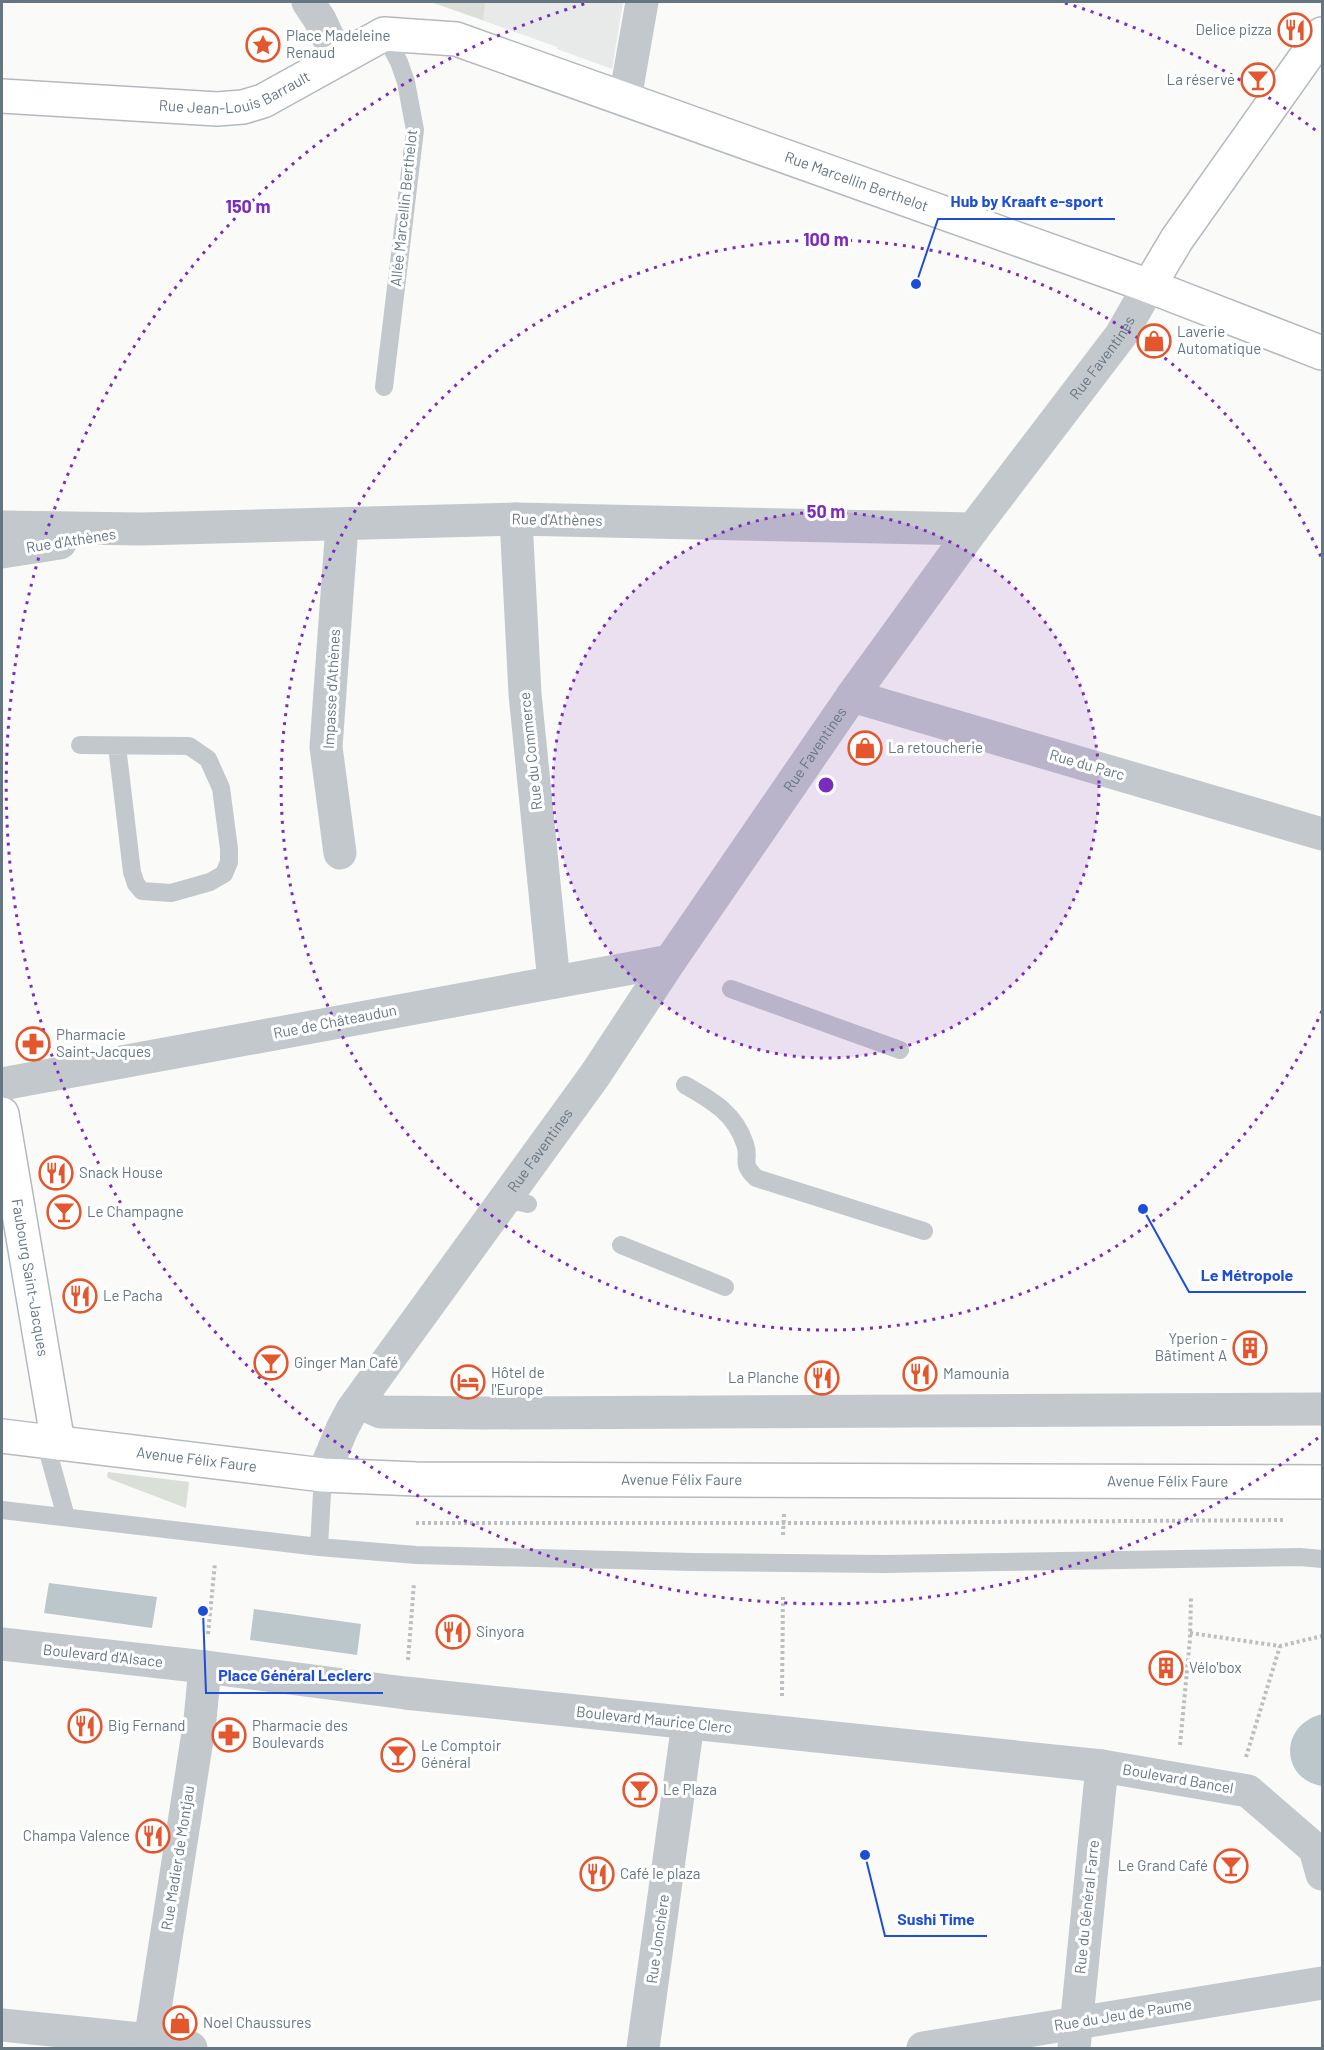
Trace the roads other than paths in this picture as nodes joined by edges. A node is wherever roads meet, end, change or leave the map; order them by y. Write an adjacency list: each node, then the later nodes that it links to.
1 (308, 2): 5 (street)
2 (642, 2): 7 (street)
3 (384, 34): 5 (main road, Rue Jean-Louis Barrault); 7 (main road, Rue Marcellin Berthelot); 10 (lane, Allée Marcellin Berthelot)
4 (1323, 34): 8 (main road, Rue Faventines)
5 (338, 59): 6 (main road, Rue Jean-Louis Barrault)
6 (2, 96)
7 (625, 99): 8 (main road, Rue Marcellin Berthelot)
8 (1149, 286): 9 (main road, Rue Marcellin Berthelot); 15 (street, Rue Faventines)
9 (1323, 353)
10 (384, 387)
11 (516, 519): 12 (street, Rue d'Athènes); 15 (street, Rue d'Athènes); 23 (street, Rue du Commerce)
12 (342, 525): 14 (street, Rue d'Athènes); 21 (street, Impasse d'Athènes)
13 (2, 527): 14 (street, Rue d'Athènes)
14 (141, 529): 16 (street, Rue d'Athènes)
15 (973, 529): 17 (street, Rue Faventines)
16 (2, 552)
17 (852, 696): 20 (street, Rue du Parc); 22 (street, Rue Faventines)
18 (80, 745): 19 (lane)
19 (117, 746): 19 (lane)
20 (1323, 834)
21 (340, 853)
22 (679, 967): 23 (street, Rue de Châteaudun); 33 (street, Rue Faventines)
23 (554, 982): 26 (street, Rue de Châteaudun)
24 (731, 989): 25 (lane)
25 (900, 1050)
26 (2, 1084)
27 (685, 1085): 30 (lane)
28 (2, 1114): 36 (main road, Faubourg Saint-Jacques)
29 (2, 1208): 36 (lane)
30 (924, 1231)
31 (621, 1245): 32 (lane)
32 (725, 1287)
33 (358, 1402): 34 (street); 37 (street, Rue Faventines)
34 (1323, 1409)
35 (2, 1436): 36 (main road, Avenue Félix Faure)
36 (51, 1443): 37 (main road, Avenue Félix Faure); 40 (lane)
37 (323, 1475): 38 (main road, Avenue Félix Faure); 41 (lane)
38 (1323, 1482)
39 (2, 1510): 40 (lane)
40 (66, 1517): 41 (lane)
41 (319, 1547): 42 (lane)
42 (1323, 1559)
43 (2, 1644): 44 (street, Boulevard d'Alsace)
44 (205, 1667): 45 (street, Boulevard Maurice Clerc); 51 (street, Rue Madier de Montjau)
45 (688, 1723): 46 (street, Boulevard Maurice Clerc); 53 (street, Rue Jonchère)
46 (1102, 1766): 47 (street, Boulevard Bancel); 50 (street, Rue du Général Farre)
47 (1323, 1874)
48 (1323, 1983): 50 (street, Rue du Jeu de Paume)
49 (2, 2025): 51 (street)
50 (1074, 2036): 54 (street, Rue du Jeu de Paume)
51 (149, 2044): 52 (street)
52 (191, 2049)
53 (643, 2049)
54 (922, 2049)

